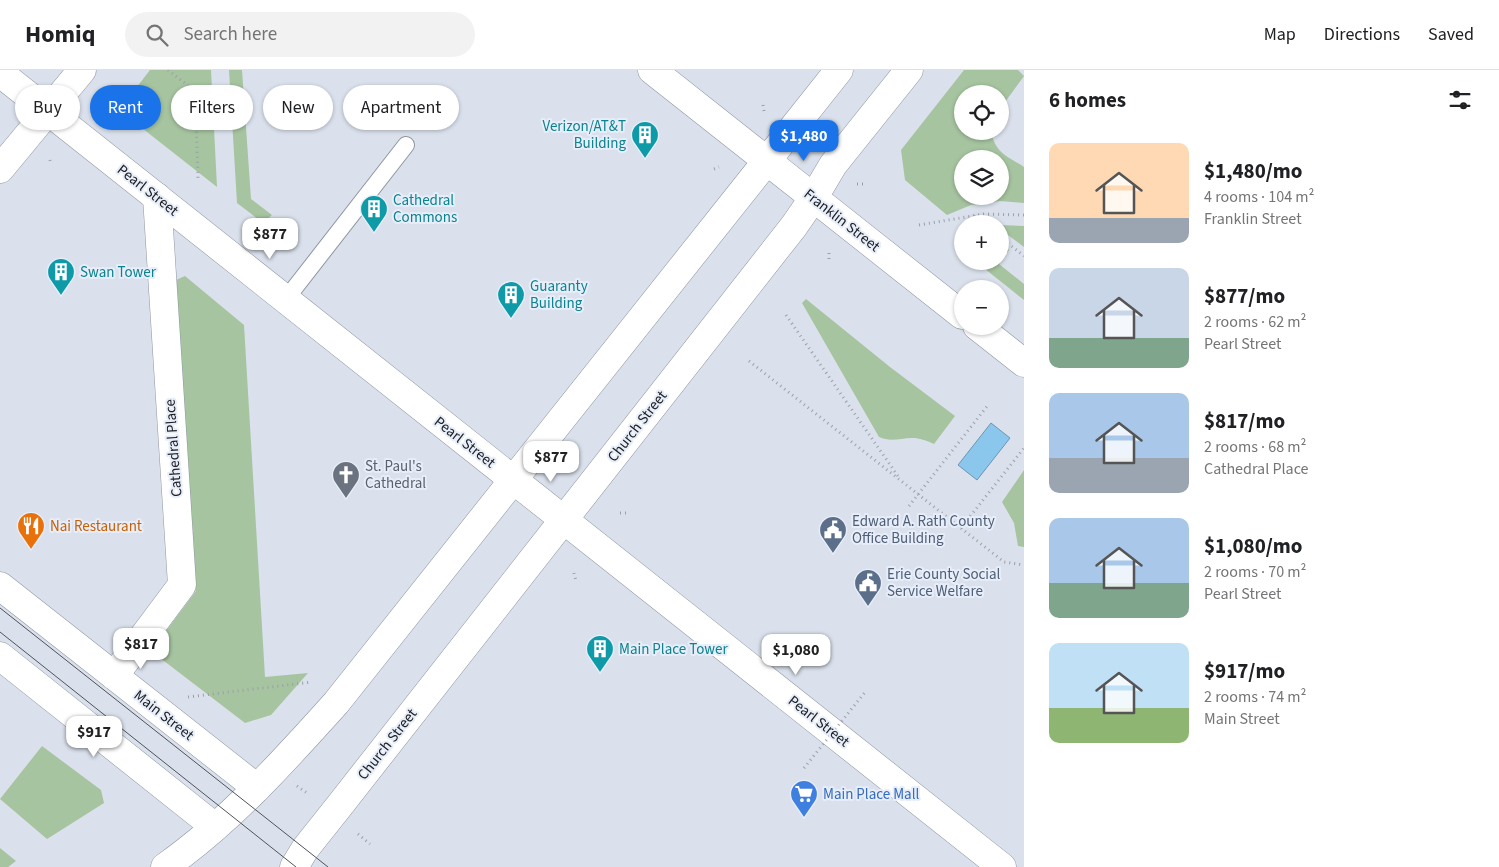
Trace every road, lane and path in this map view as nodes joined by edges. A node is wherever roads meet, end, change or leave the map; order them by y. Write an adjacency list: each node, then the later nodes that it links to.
1 (82, 70): 8 (main road)
2 (652, 70): 14 (main road, Franklin Street)
3 (839, 70): 14 (main road)
4 (909, 70): 22 (main road, Church Street)
5 (171, 71): 18 (path)
6 (0, 72): 7 (main road, Pearl Street)
7 (16, 85)
8 (70, 85)
9 (763, 105): 10 (path)
10 (764, 111)
11 (33, 130): 17 (main road)
12 (73, 130): 21 (main road, Pearl Street)
13 (406, 145): 31 (lane)
14 (767, 161): 22 (main road, Franklin Street); 39 (main road)
15 (719, 167): 16 (path)
16 (714, 169)
17 (0, 170)
18 (198, 178)
19 (857, 184): 20 (path)
20 (867, 184)
21 (157, 197): 31 (main road, Pearl Street); 52 (main road, Cathedral Place)
22 (814, 198): 32 (main road, Franklin Street); 45 (main road, Church Street)
23 (979, 215): 24 (path)
24 (1024, 215)
25 (954, 219): 26 (path)
26 (919, 225)
27 (1009, 244): 29 (path)
28 (829, 253): 30 (path)
29 (1024, 256)
30 (829, 261)
31 (286, 299): 39 (main road, Pearl Street)
32 (954, 309)
33 (786, 315): 40 (path)
34 (988, 335): 36 (main road)
35 (749, 361): 40 (path)
36 (1024, 363)
37 (988, 405): 41 (path)
38 (1024, 448): 46 (path)
39 (513, 480): 45 (main road, Pearl Street); 59 (main road)
40 (902, 482): 41 (path)
41 (918, 494): 42 (path); 46 (path)
42 (909, 506)
43 (620, 513): 44 (path)
44 (630, 513)
45 (563, 519): 63 (main road, Church Street); 65 (main road, Pearl Street)
46 (960, 528): 47 (path)
47 (1024, 565)
48 (574, 573): 49 (path)
49 (576, 581)
50 (0, 586): 52 (main road, Main Street)
51 (0, 656): 60 (main road)
52 (114, 676): 59 (main road, Main Street)
53 (312, 682): 55 (path)
54 (866, 691): 56 (path, bridge)
55 (184, 697)
56 (804, 768)
57 (295, 784): 58 (path)
58 (307, 793)
59 (251, 794): 60 (main road)
60 (215, 827): 64 (main road)
61 (358, 834): 62 (path)
62 (370, 844)
63 (300, 858)
64 (165, 867)
65 (1002, 867)

